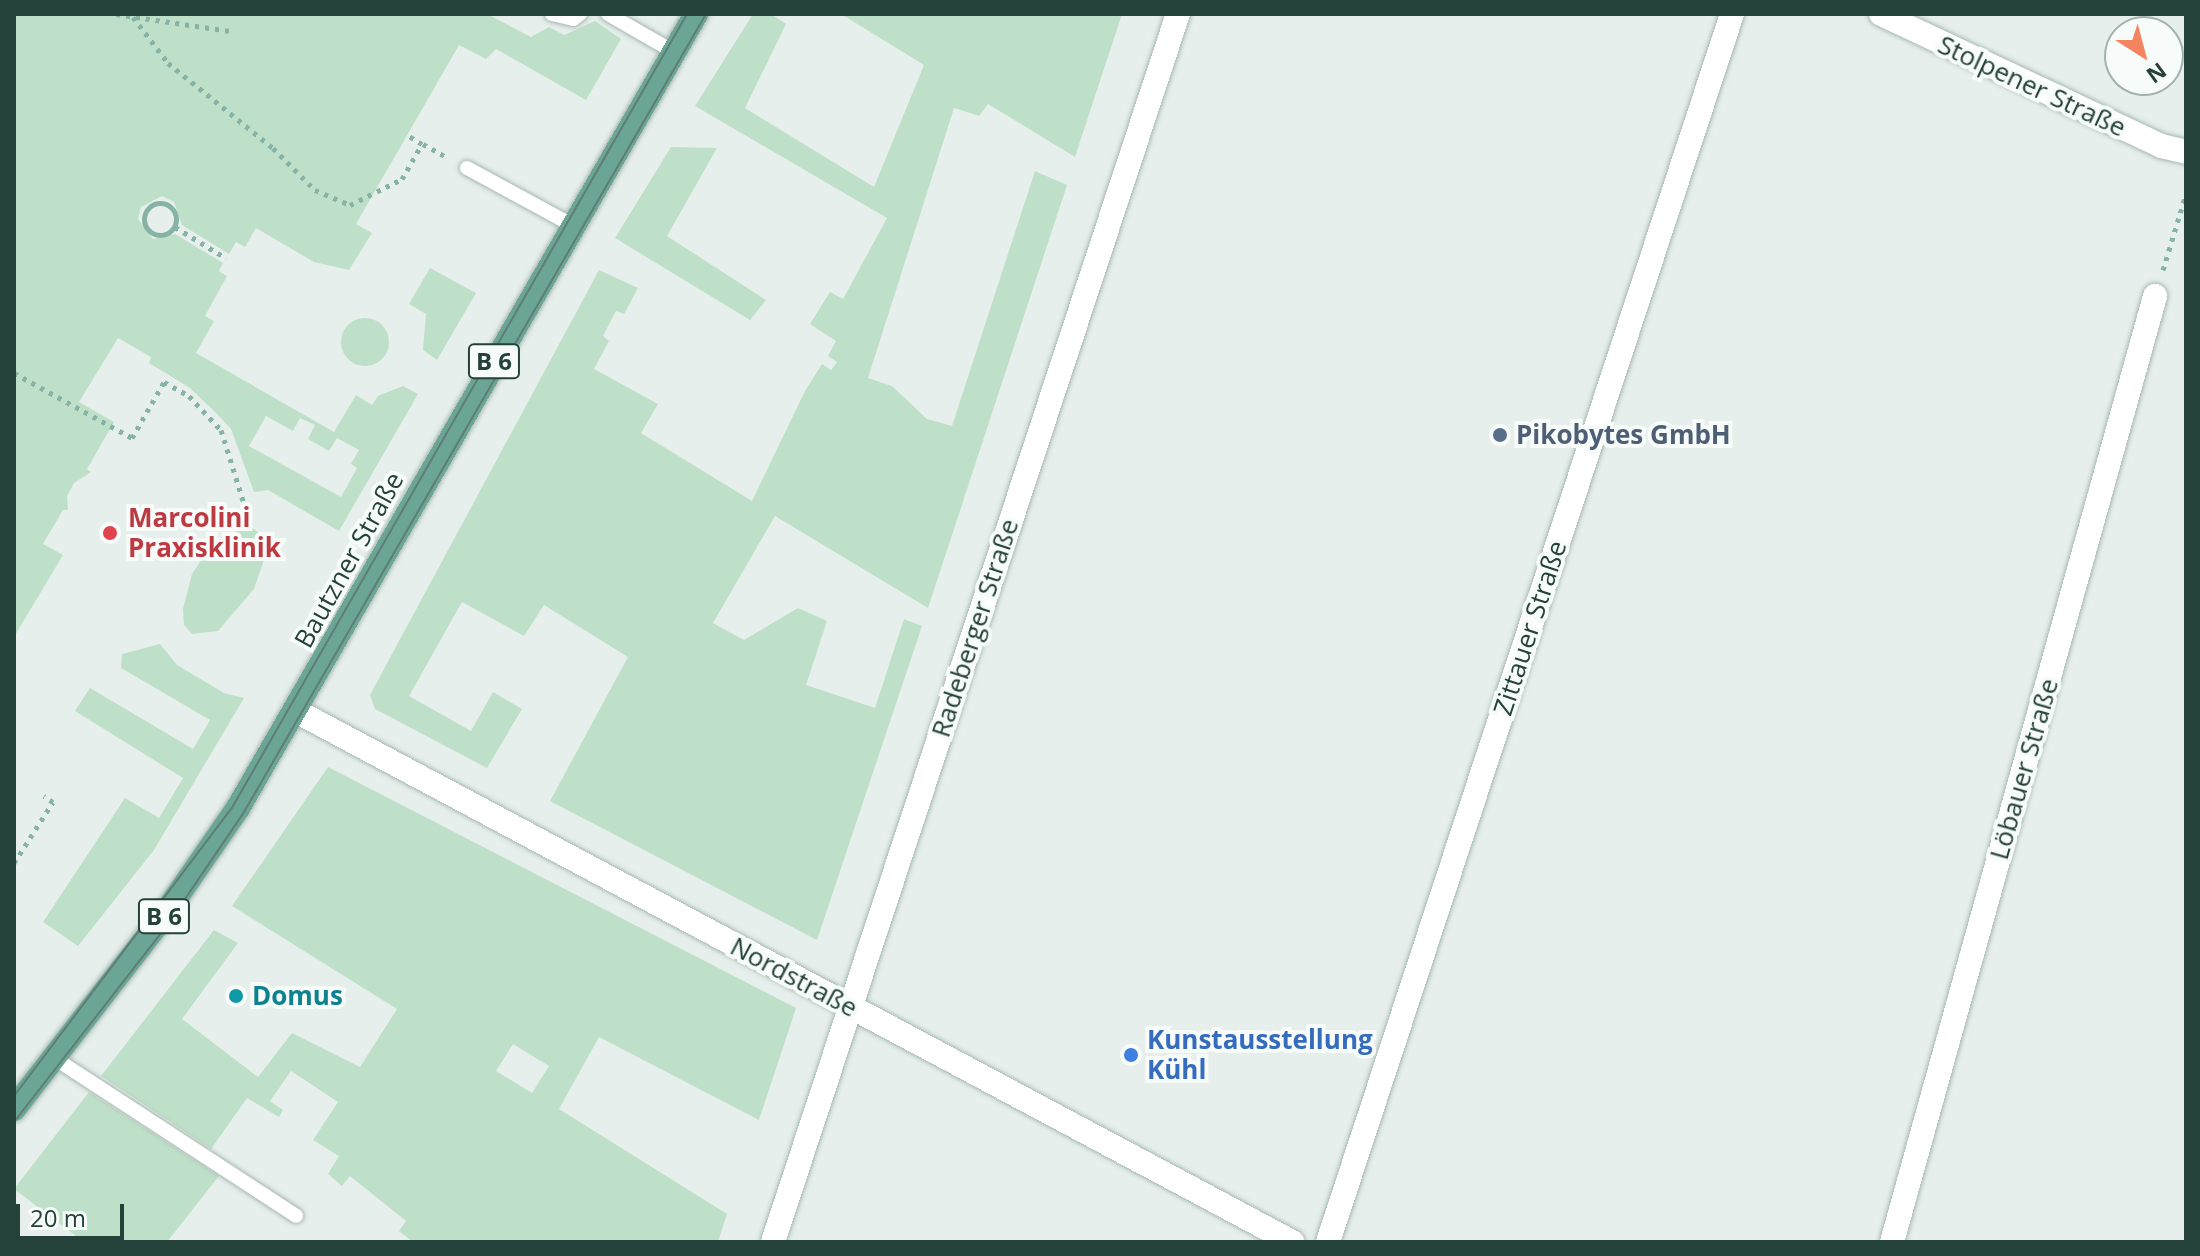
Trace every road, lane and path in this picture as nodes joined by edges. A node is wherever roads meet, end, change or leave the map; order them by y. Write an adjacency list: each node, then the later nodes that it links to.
1 (116, 14): 9 (path)
2 (552, 14): 3 (lane)
3 (580, 14)
4 (608, 14): 11 (lane)
5 (696, 14): 11 (main road, Bautzner Straße / B 6)
6 (1178, 14): 25 (street, Radeberger Straße)
7 (1732, 14): 31 (street, Zittauer Straße)
8 (1881, 14): 13 (street, Stolpener Straße)
9 (133, 17): 10 (path); 12 (path)
10 (230, 31)
11 (674, 52): 16 (main road, Bautzner Straße / B 6)
12 (409, 136)
13 (2186, 152)
14 (467, 168): 16 (lane)
15 (2186, 194): 19 (path)
16 (572, 225): 22 (main road, Bautzner Straße / B 6)
17 (175, 227): 17 (path); 18 (path)
18 (226, 258)
19 (2155, 296): 32 (street, Löbauer Straße)
20 (14, 373): 21 (path)
21 (246, 510)
22 (296, 711): 25 (street, Nordstraße); 26 (main road, Bautzner Straße / B 6)
23 (44, 796): 24 (path)
24 (14, 863)
25 (851, 1007): 29 (street, Radeberger Straße); 30 (street, Nordstraße)
26 (54, 1058): 27 (main road, Bautzner Straße / B 6); 28 (lane)
27 (14, 1109)
28 (296, 1216)
29 (773, 1242)
30 (1292, 1242)
31 (1328, 1242)
32 (1892, 1242)

